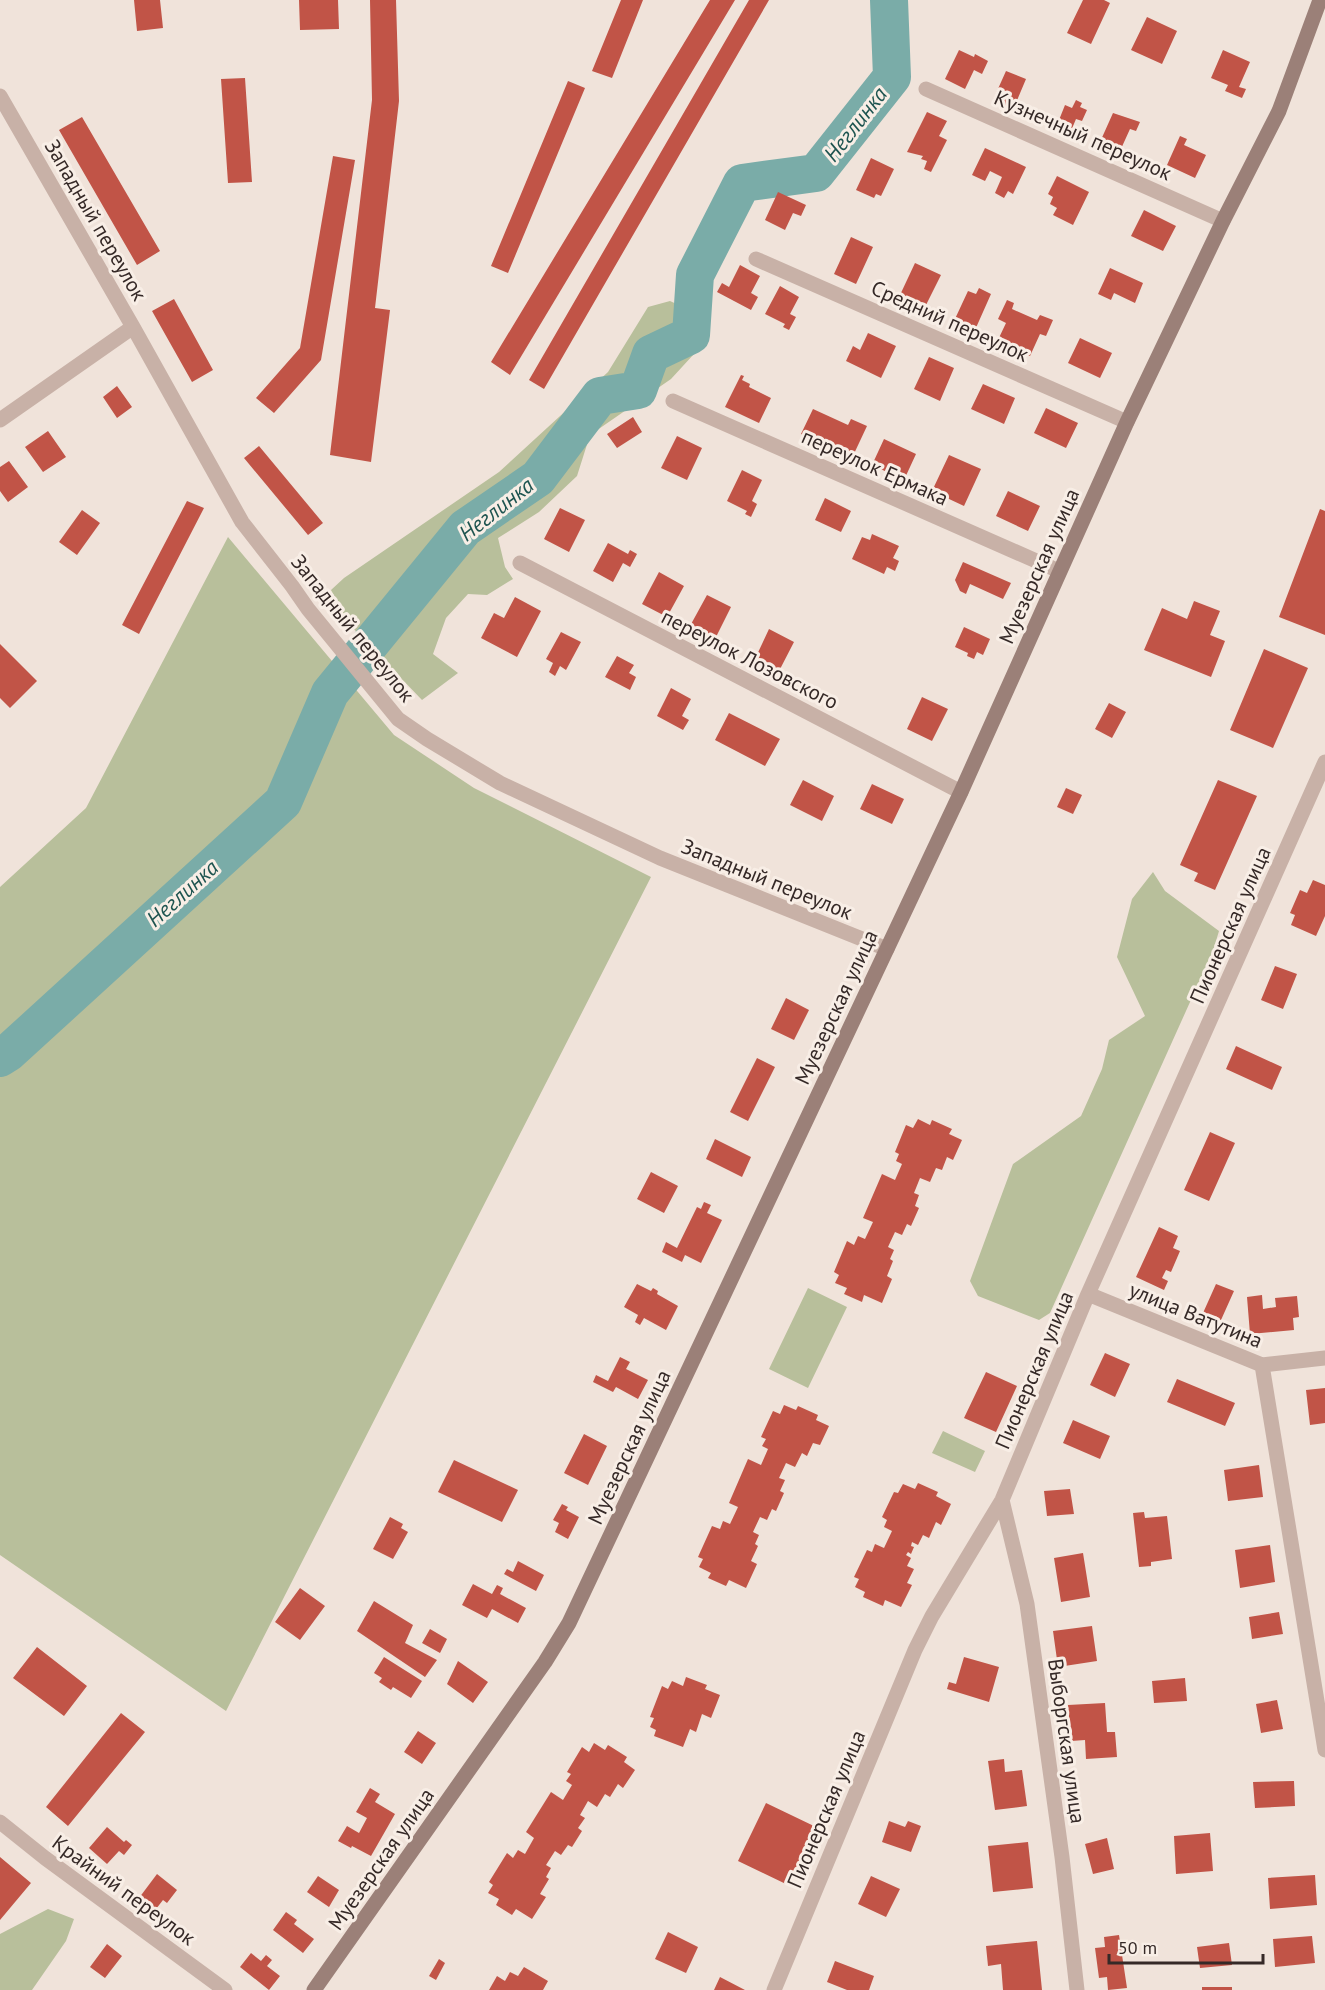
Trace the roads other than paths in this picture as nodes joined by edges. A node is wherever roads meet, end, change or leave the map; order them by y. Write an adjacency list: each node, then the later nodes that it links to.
1 (1320, 0): 4 (main road, Муезерская улица)
2 (926, 89): 4 (street, Кузнечный переулок)
3 (0, 96): 6 (street, Западный переулок)
4 (1223, 220): 9 (main road, Муезерская улица)
5 (756, 259): 9 (street, Средний переулок)
6 (133, 327): 8 (street); 14 (street, Западный переулок)
7 (674, 401): 11 (street, переулок Ермака)
8 (0, 420)
9 (1127, 422): 11 (main road, Муезерская улица)
10 (520, 563): 13 (street, переулок Лозовского)
11 (1059, 571): 13 (main road, Муезерская улица)
12 (1325, 762): 15 (street, Пионерская улица)
13 (961, 792): 14 (main road, Муезерская улица)
14 (887, 949): 22 (main road, Муезерская улица)
15 (1089, 1294): 17 (street, улица Ватутина); 18 (street, Пионерская улица)
16 (1325, 1358): 17 (street, улица Ватутина)
17 (1262, 1365): 19 (street)
18 (1002, 1500): 23 (street, Пионерская улица); 24 (street, Выборгская улица)
19 (1325, 1750)
20 (0, 1822): 21 (street, Крайний переулок)
21 (225, 1990)
22 (314, 1990)
23 (774, 1990)
24 (1077, 1990)

